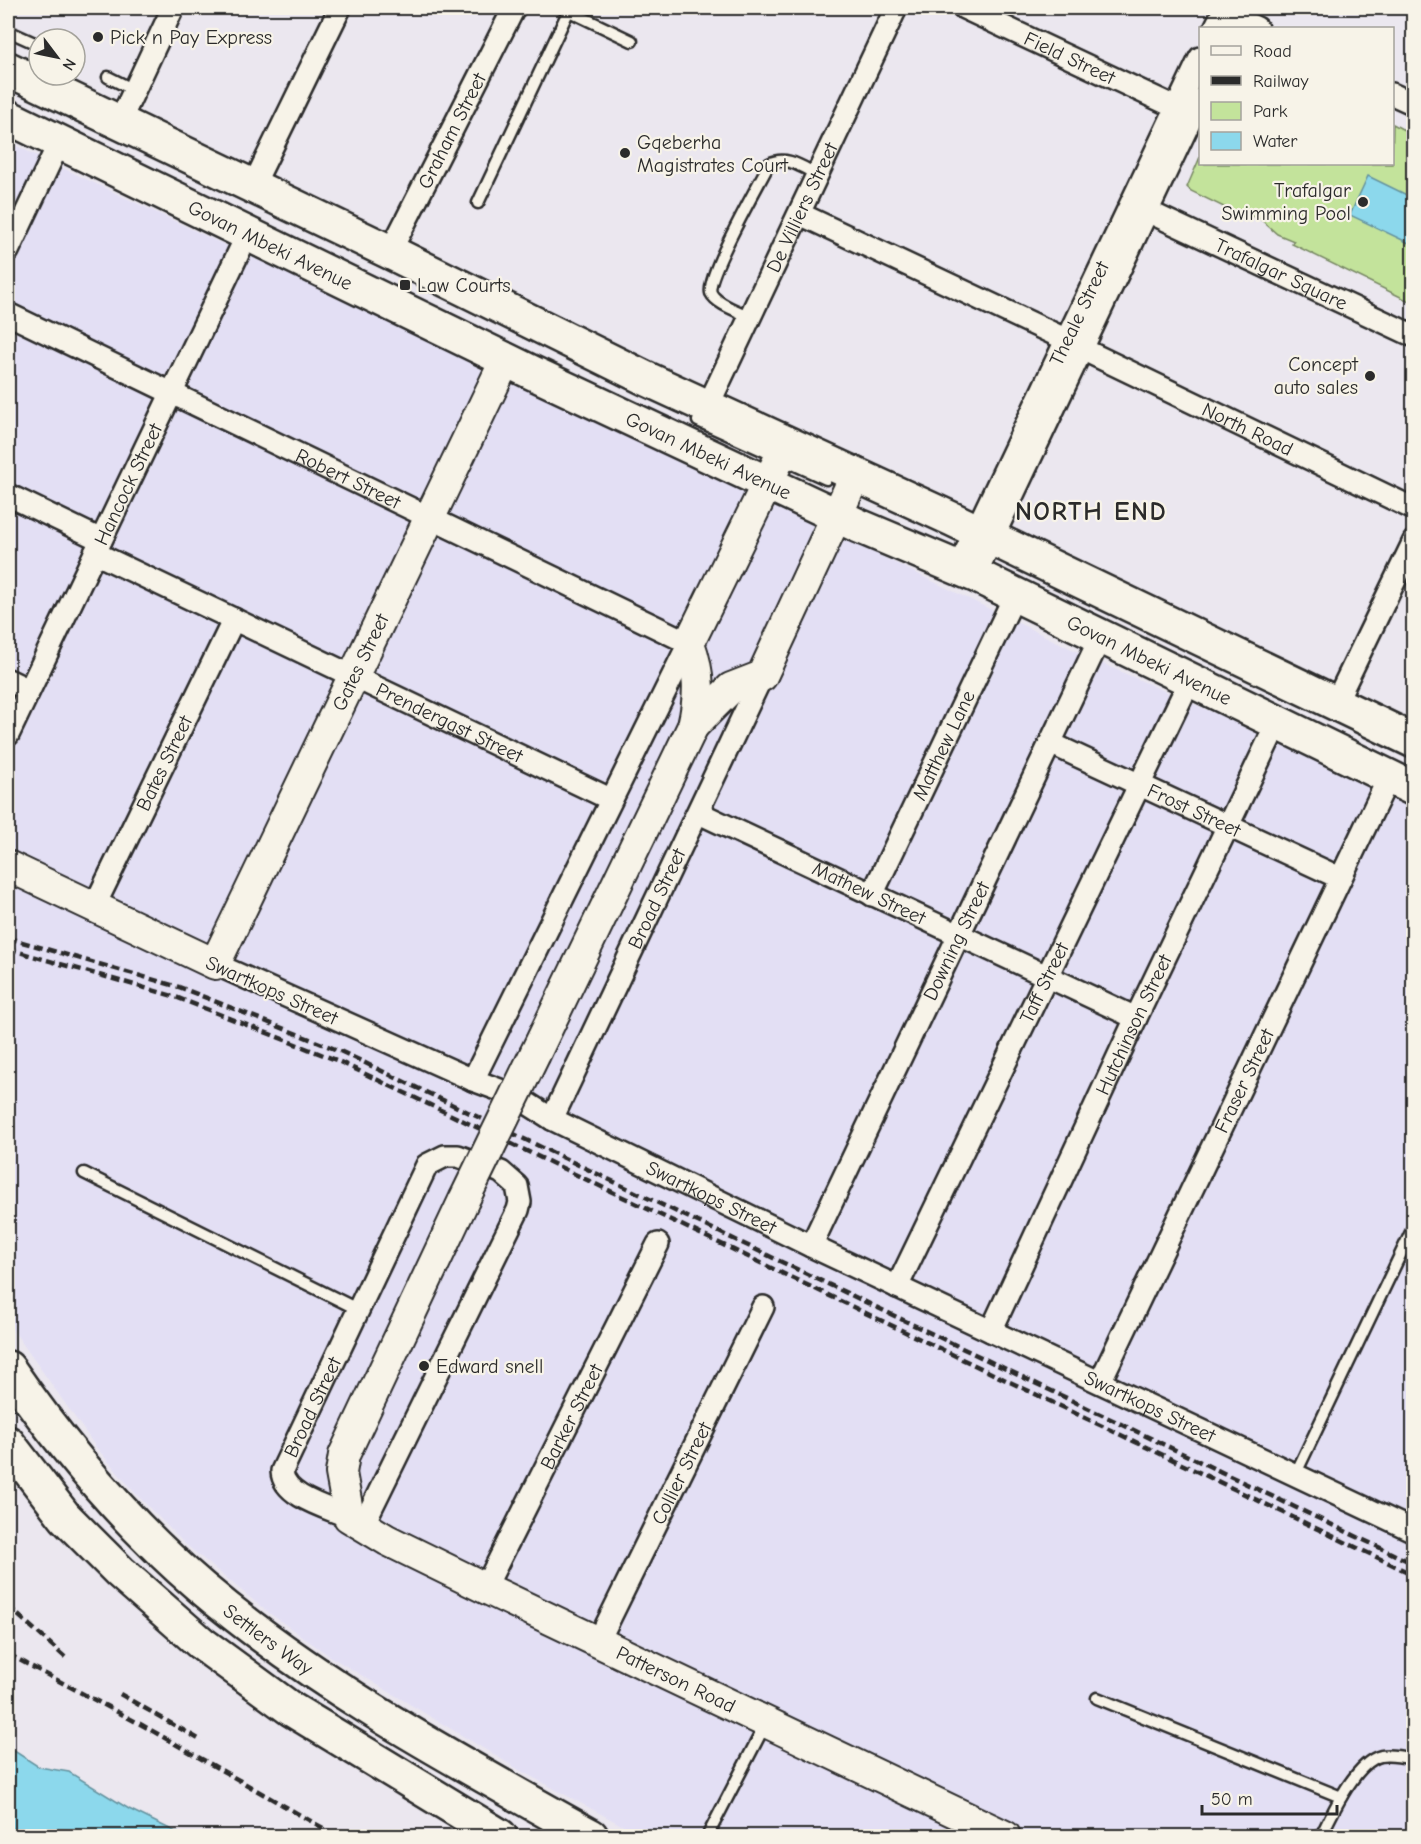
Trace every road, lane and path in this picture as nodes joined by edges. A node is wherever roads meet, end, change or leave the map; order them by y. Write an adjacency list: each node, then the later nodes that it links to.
1 (173, 8): 16 (street)
2 (340, 8): 25 (street)
3 (514, 8): 31 (street, Graham Street)
4 (896, 8): 24 (street, De Villiers Street)
5 (964, 8): 20 (street, Field Street)
6 (566, 9): 12 (lane); 26 (lane)
7 (1235, 16): 8 (street); 9 (street)
8 (1217, 27)
9 (1255, 27)
10 (8, 30): 11 (lane)
11 (27, 39)
12 (632, 41)
13 (1199, 60): 20 (street, Theale Street)
14 (8, 69): 22 (main road, Govan Mbeki Avenue)
15 (108, 77): 16 (lane)
16 (134, 90): 22 (street)
17 (1394, 95): 19 (street)
18 (1199, 102): 27 (street, Theale Street)
19 (1413, 104)
20 (1177, 108): 36 (street, Theale Street)
21 (8, 117): 23 (main road, Govan Mbeki Avenue)
22 (119, 123): 25 (main road, Govan Mbeki Avenue)
23 (59, 143): 29 (main road, Govan Mbeki Avenue); 30 (street)
24 (818, 175): 28 (street, De Villiers Street); 34 (lane)
25 (252, 188): 31 (main road, Govan Mbeki Avenue)
26 (478, 202)
27 (1149, 212): 35 (street, Trafalgar Square); 36 (street, Theale Street)
28 (800, 214): 34 (street, De Villiers Street); 36 (street, North Road)
29 (248, 233): 37 (main road, Govan Mbeki Avenue); 39 (street, Hancock Street)
30 (8, 251)
31 (390, 252): 40 (main road, Govan Mbeki Avenue)
32 (465, 303): 38 (lane)
33 (8, 314): 39 (street, Robert Street)
34 (750, 317): 40 (street, De Villiers Street)
35 (1413, 336)
36 (1074, 344): 44 (street, North Road); 49 (street, Theale Street)
37 (506, 359): 41 (main road, Govan Mbeki Avenue); 45 (street, Gates Street)
38 (591, 365)
39 (170, 392): 45 (street, Robert Street); 48 (street, Hancock Street)
40 (697, 411): 41 (main road, Govan Mbeki Avenue)
41 (776, 467): 43 (main road, Govan Mbeki Avenue); 43 (main road, Govan Mbeki Avenue); 53 (street)
42 (8, 495): 48 (street, Prendergast Street)
43 (846, 498): 49 (main road, Govan Mbeki Avenue); 49 (main road, Govan Mbeki Avenue); 55 (street, Broad Street)
44 (1413, 510)
45 (430, 516): 53 (street, Robert Street); 54 (street, Gates Street)
46 (918, 538): 49 (lane)
47 (1413, 541): 59 (street)
48 (98, 547): 51 (street, Prendergast Street); 58 (street, Hancock Street)
49 (976, 553): 50 (main road, Govan Mbeki Avenue); 59 (main road, Govan Mbeki Avenue)
50 (1012, 586): 52 (main road, Govan Mbeki Avenue); 72 (street, Matthew Lane)
51 (234, 619): 54 (street, Prendergast Street); 73 (street, Bates Street)
52 (1101, 636): 57 (main road, Govan Mbeki Avenue); 64 (street, Downing Street)
53 (689, 643): 61 (street); 67 (street)
54 (353, 676): 67 (street, Prendergast Street); 75 (street, Gates Street)
55 (762, 676): 61 (street); 68 (street, Broad Street)
56 (8, 680): 58 (street)
57 (1190, 680): 60 (main road, Govan Mbeki Avenue); 66 (street, Taff Street)
58 (29, 690): 62 (street, Hancock Street)
59 (1335, 704): 63 (main road, Govan Mbeki Avenue)
60 (1278, 721): 65 (main road, Govan Mbeki Avenue); 69 (street, Hutchinson Street)
61 (693, 726): 92 (street, bridge)
62 (8, 735)
63 (1413, 741)
64 (1050, 743): 66 (street, Frost Street); 74 (street, Downing Street)
65 (1400, 776): 71 (street, Fraser Street)
66 (1140, 784): 69 (street, Frost Street); 76 (street, Taff Street)
67 (610, 799): 78 (street)
68 (699, 813): 72 (street, Mathew Street); 79 (street, Broad Street)
69 (1228, 827): 71 (street, Frost Street); 77 (street, Hutchinson Street)
70 (8, 866): 73 (street, Swartkops Street)
71 (1340, 878): 89 (street, Fraser Street)
72 (872, 895): 74 (street, Mathew Street)
73 (94, 907): 75 (street, Swartkops Street)
74 (958, 935): 76 (street, Mathew Street); 83 (street, Downing Street)
75 (215, 964): 78 (street, Swartkops Street)
76 (1047, 977): 77 (street, Mathew Street); 84 (street, Taff Street)
77 (1136, 1018): 87 (street, Hutchinson Street)
78 (472, 1080): 79 (street, Swartkops Street)
79 (552, 1119): 83 (street, Swartkops Street)
80 (84, 1173): 86 (lane)
81 (1413, 1226): 91 (lane)
82 (658, 1244): 94 (street, Barker Street)
83 (811, 1246): 84 (street, Swartkops Street)
84 (897, 1287): 87 (street, Swartkops Street)
85 (763, 1307): 95 (street, Collier Street)
86 (359, 1310): 92 (street, Broad Street); 92 (street, Broad Street)
87 (991, 1331): 89 (street, Swartkops Street)
88 (8, 1368): 102 (main road, Settlers Way)
89 (1100, 1382): 91 (street, Swartkops Street)
90 (8, 1443): 101 (main road)
91 (1295, 1475): 93 (street, Swartkops Street)
92 (356, 1521): 94 (street, Patterson Road)
93 (1413, 1531)
94 (485, 1588): 95 (street, Patterson Road)
95 (598, 1640): 97 (street, Patterson Road)
96 (1097, 1698): 99 (lane)
97 (767, 1721): 100 (lane); 103 (street, Patterson Road)
98 (1413, 1759): 99 (lane)
99 (1341, 1797): 104 (lane)
100 (708, 1835)
101 (500, 1836)
102 (591, 1836)
103 (1005, 1836)
104 (1321, 1836)

